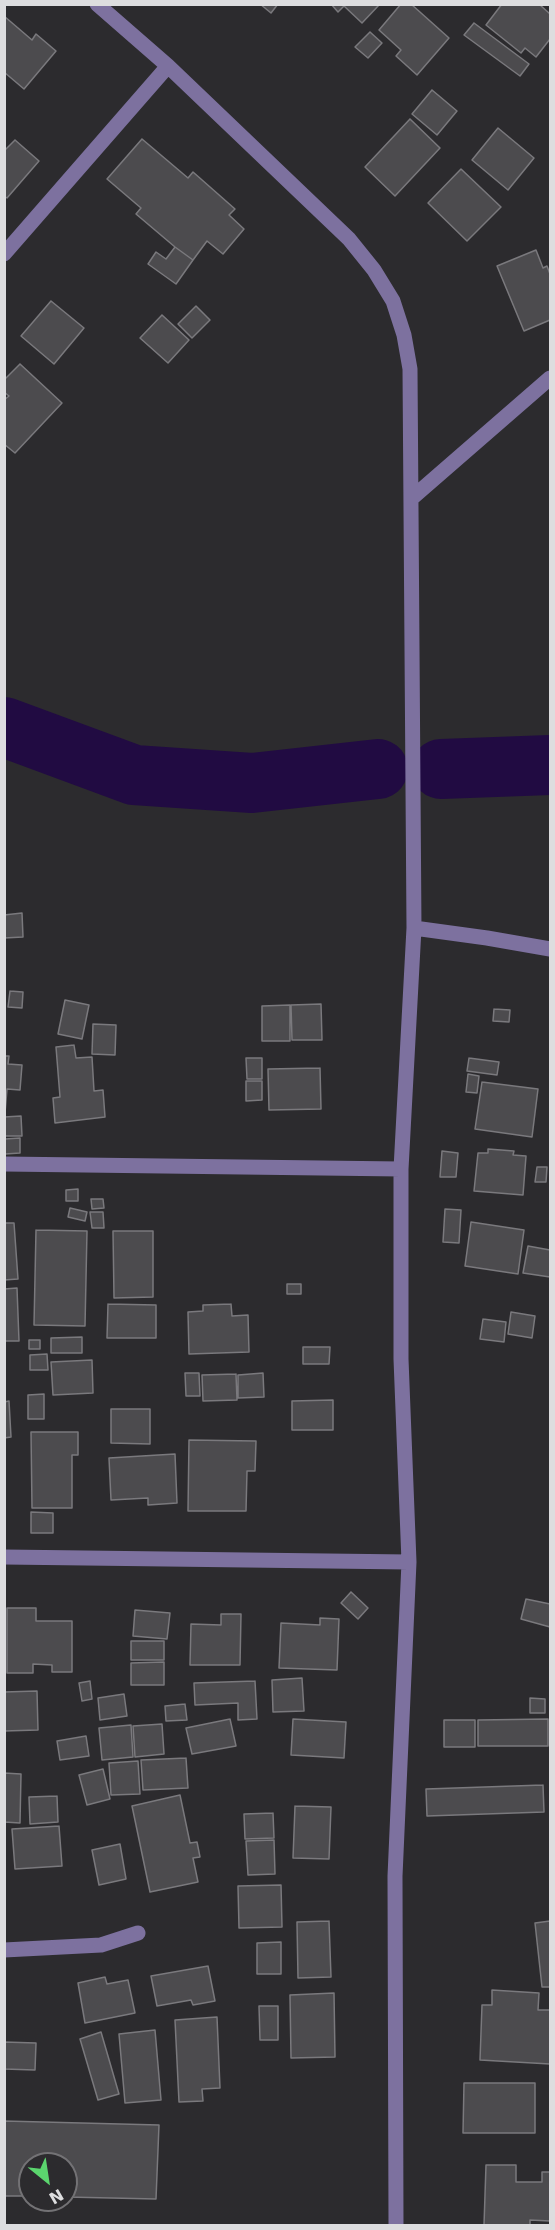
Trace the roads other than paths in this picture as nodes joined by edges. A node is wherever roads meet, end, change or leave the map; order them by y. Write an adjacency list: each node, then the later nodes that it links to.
1 (97, 4): 2 (street)
2 (168, 66): 3 (street); 5 (street)
3 (4, 254)
4 (550, 378): 5 (street)
5 (412, 498): 6 (street)
6 (414, 928): 7 (street); 9 (street)
7 (550, 949)
8 (4, 1164): 9 (street)
9 (401, 1169): 11 (street)
10 (4, 1557): 11 (street)
11 (409, 1562): 14 (street)
12 (138, 1933): 13 (street)
13 (4, 1950)
14 (396, 2226)

